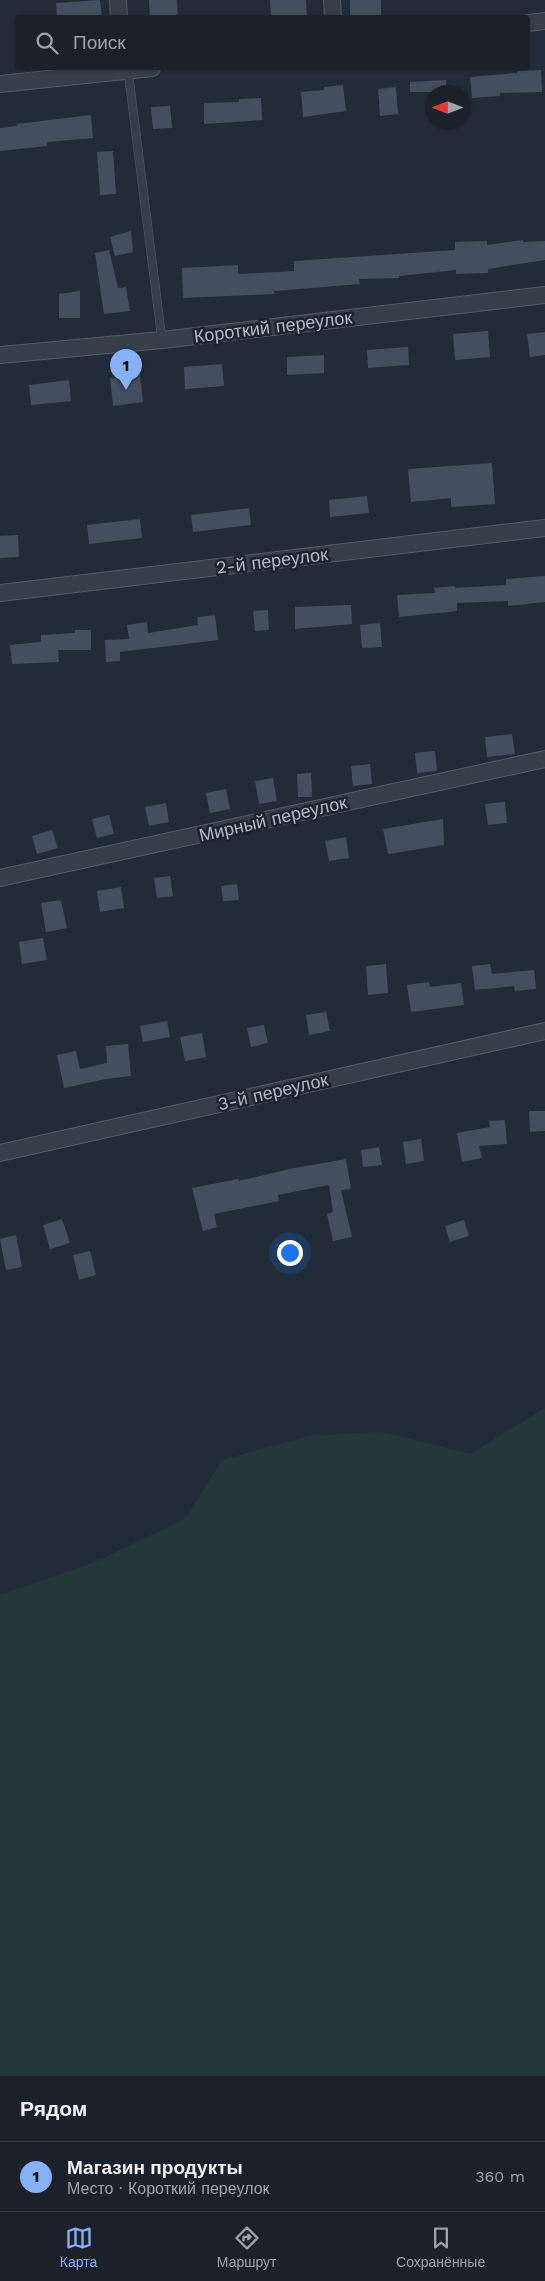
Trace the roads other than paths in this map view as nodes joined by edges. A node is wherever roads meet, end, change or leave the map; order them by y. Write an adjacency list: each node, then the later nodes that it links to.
1 (118, 0): 3 (street)
2 (332, 0): 4 (street)
3 (118, 15)
4 (333, 15)
5 (545, 21): 6 (street)
6 (530, 23)
7 (123, 70): 8 (street); 10 (lane)
8 (0, 84)
9 (545, 295): 10 (street, Короткий переулок)
10 (162, 340): 11 (street, Короткий переулок)
11 (0, 355)
12 (545, 528): 13 (street, 2-й переулок)
13 (0, 593)
14 (545, 759): 15 (street, Мирный переулок)
15 (0, 878)
16 (545, 1031): 17 (street, 3-й переулок)
17 (0, 1152)

